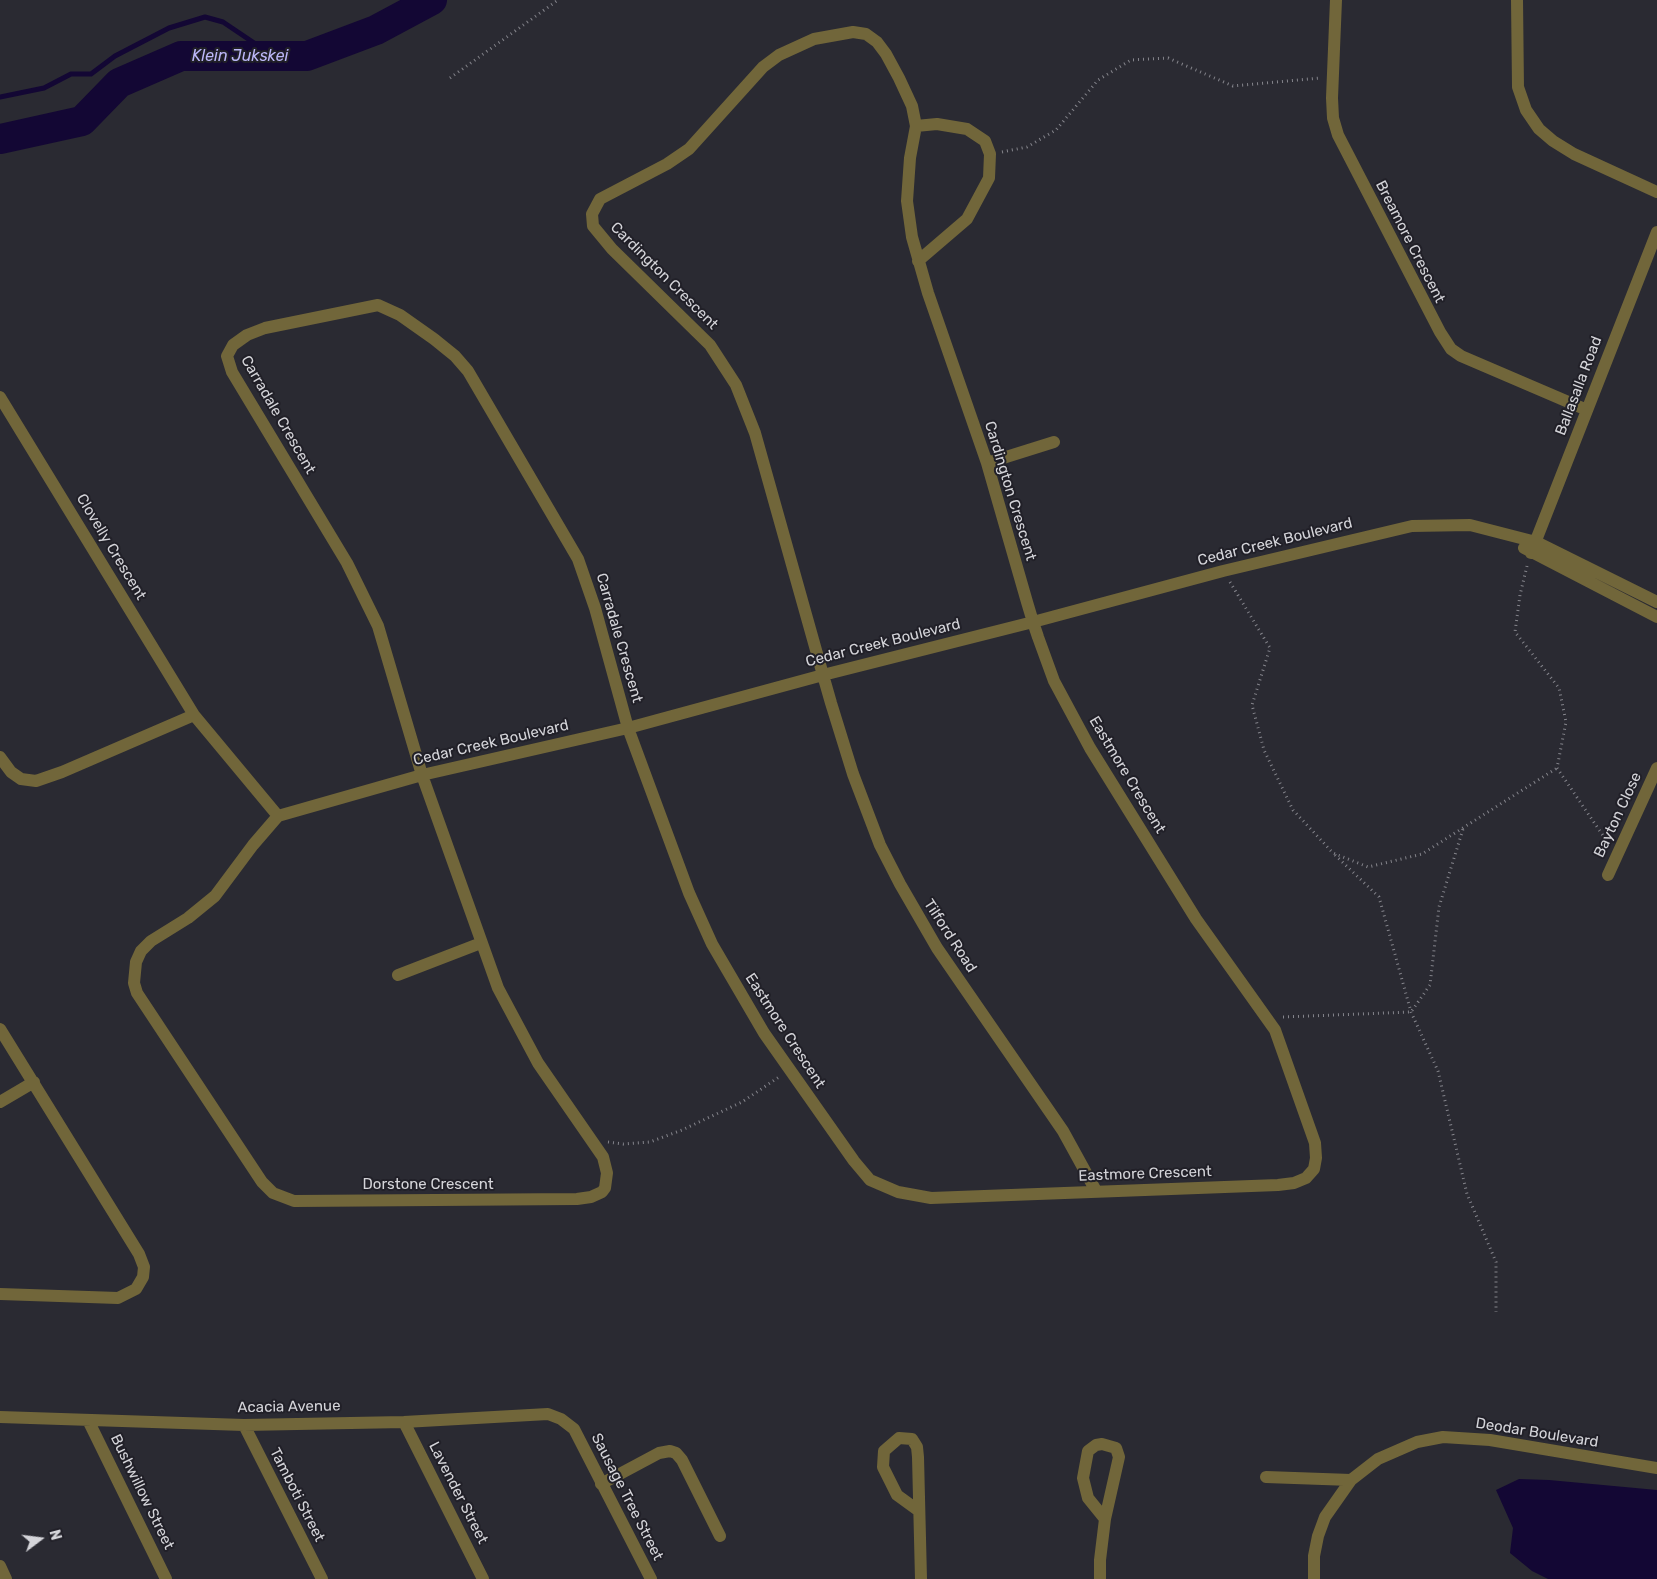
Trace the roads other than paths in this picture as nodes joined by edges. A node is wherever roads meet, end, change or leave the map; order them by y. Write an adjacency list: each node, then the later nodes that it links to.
1 (1336, 0): 8 (street, Breamore Crescent)
2 (1516, 0): 4 (street)
3 (916, 126): 6 (street, Cardington Crescent); 6 (street); 15 (street, Cardington Crescent)
4 (1657, 192)
5 (1657, 232): 8 (street, Ballasalla Road)
6 (918, 261): 10 (street, Cardington Crescent)
7 (0, 396): 16 (street, Clovelly Crescent)
8 (1587, 410): 11 (street, Ballasalla Road)
9 (1054, 442): 10 (street)
10 (987, 463): 14 (street, Cardington Crescent)
11 (1533, 547): 12 (street, Cedar Creek Boulevard); 13 (street, Cedar Creek Boulevard); 14 (street, Cedar Creek Boulevard)
12 (1657, 602)
13 (1657, 617)
14 (1034, 622): 15 (street, Cedar Creek Boulevard); 28 (street, Eastmore Crescent)
15 (823, 675): 17 (street, Cedar Creek Boulevard); 28 (street, Tilford Road)
16 (194, 715): 18 (street); 21 (street, Clovelly Crescent)
17 (628, 728): 20 (street, Cedar Creek Boulevard); 20 (street, Carradale Crescent); 28 (street, Eastmore Crescent)
18 (0, 756)
19 (1657, 768): 22 (street, Bayton Close)
20 (422, 775): 21 (street, Cedar Creek Boulevard); 23 (street, Dorstone Crescent)
21 (278, 816): 23 (street, Dorstone Crescent)
22 (1608, 875)
23 (481, 943): 24 (street)
24 (398, 975)
25 (0, 1029): 26 (street)
26 (34, 1082): 27 (street); 29 (street)
27 (0, 1102)
28 (1096, 1191)
29 (0, 1294)
30 (0, 1417): 31 (street, Acacia Avenue)
31 (88, 1420): 33 (street, Acacia Avenue); 44 (street, Bushwillow Street)
32 (404, 1422): 33 (street, Acacia Avenue); 34 (street, Acacia Avenue); 46 (street, Lavender Street)
33 (244, 1425): 45 (street, Tamboti Street)
34 (574, 1429): 38 (street, Sausage Tree Street)
35 (1657, 1468): 37 (street, Deodar Boulevard)
36 (1266, 1477): 37 (street)
37 (1351, 1480): 50 (street, Deodar Boulevard)
38 (601, 1484): 41 (street); 47 (street, Sausage Tree Street)
39 (919, 1511): 39 (street); 48 (street)
40 (1105, 1519): 40 (street); 49 (street)
41 (720, 1536)
42 (0, 1566): 43 (street)
43 (6, 1579)
44 (166, 1579)
45 (322, 1579)
46 (483, 1579)
47 (651, 1579)
48 (921, 1579)
49 (1100, 1579)
50 (1314, 1579)

